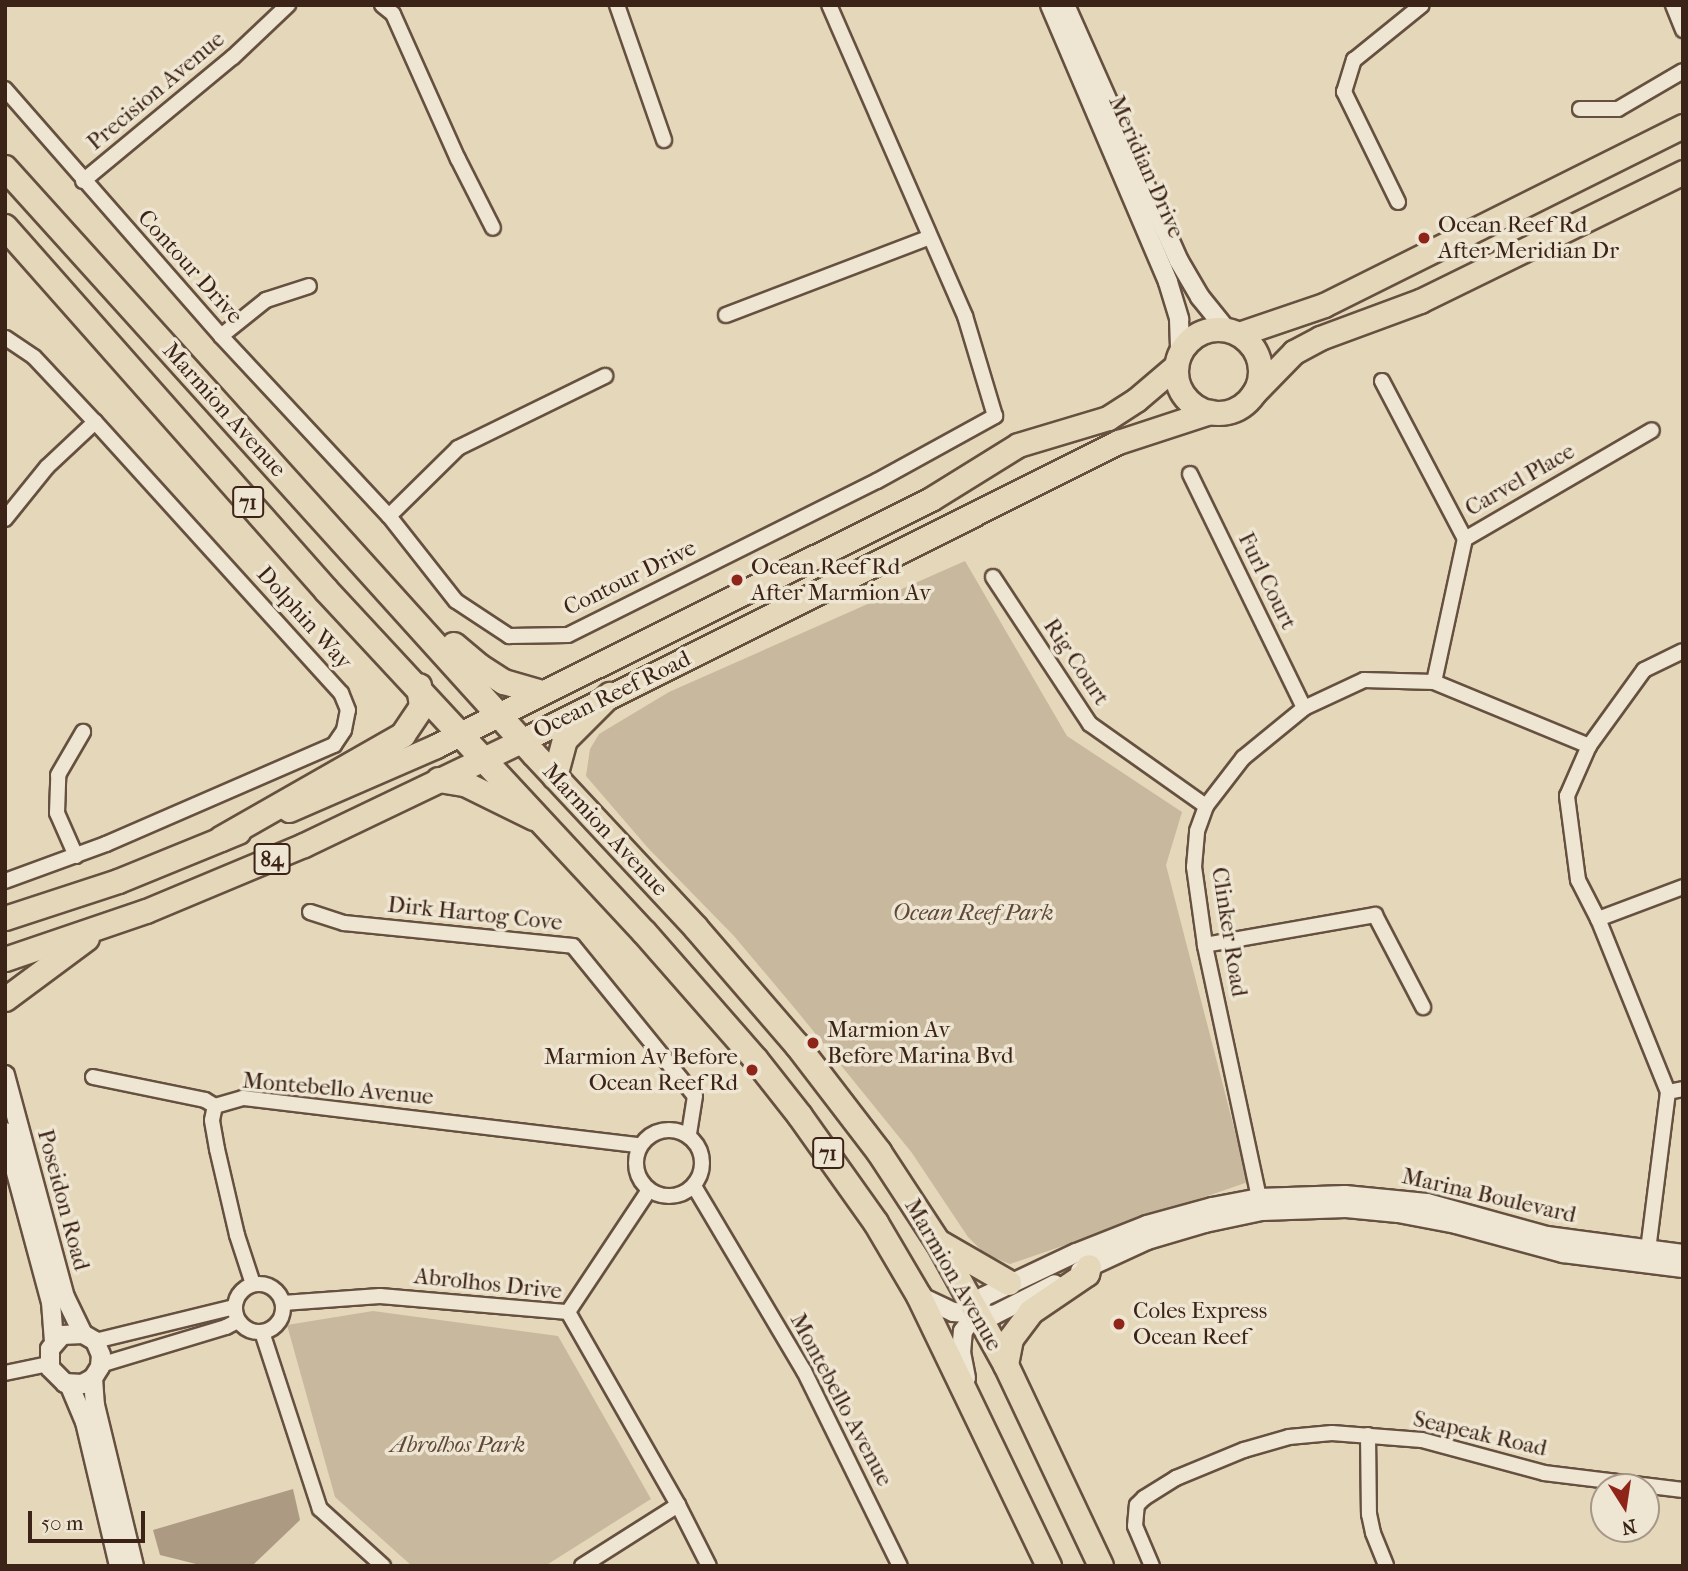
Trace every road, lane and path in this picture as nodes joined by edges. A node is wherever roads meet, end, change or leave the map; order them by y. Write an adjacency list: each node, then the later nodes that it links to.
1 (288, 5): 17 (street, Precision Avenue)
2 (382, 5): 20 (street)
3 (617, 5): 14 (street)
4 (829, 5): 21 (street, Contour Drive)
5 (1050, 5): 29 (street, Meridian Drive)
6 (1065, 5): 26 (street, Meridian Drive)
7 (1422, 5): 18 (street)
8 (1673, 5): 9 (street)
9 (1683, 30)
10 (1683, 71): 12 (street)
11 (5, 89): 17 (street, Contour Drive)
12 (1580, 109)
13 (1683, 127): 26 (main road)
14 (664, 140)
15 (5, 168): 39 (highway, Marmion Avenue / 71)
16 (1683, 172): 32 (main road)
17 (83, 181): 27 (street, Contour Drive)
18 (1398, 202)
19 (5, 227): 23 (highway, Marmion Avenue / 71)
20 (493, 228)
21 (930, 237): 25 (street); 37 (street, Contour Drive)
22 (5, 244): 23 (highway)
23 (29, 254): 44 (highway, Marmion Avenue / 71)
24 (309, 286): 27 (street)
25 (726, 315)
26 (1233, 332): 29 (main road); 32 (main road)
27 (221, 336): 37 (street, Contour Drive)
28 (6, 338): 34 (street, Dolphin Way)
29 (1178, 359): 33 (main road); 45 (main road, Ocean Reef Road)
30 (606, 376): 37 (street)
31 (1381, 381): 40 (street)
32 (1253, 394): 33 (main road)
33 (1210, 412): 46 (main road, Ocean Reef Road)
34 (95, 422): 38 (street); 59 (street, Dolphin Way)
35 (1651, 430): 40 (street, Carvel Place)
36 (1190, 474): 47 (street, Furl Court)
37 (389, 516)
38 (5, 519)
39 (328, 524): 45 (highway); 48 (highway, Marmion Avenue / 71)
40 (1465, 539): 43 (street, Carvel Place)
41 (993, 577): 56 (street, Rig Court)
42 (1683, 651): 52 (street)
43 (1434, 682): 47 (street, Clinker Road); 52 (street, Clinker Road)
44 (419, 686): 50 (highway, Marmion Avenue / 71); 58 (highway)
45 (540, 692): 48 (main road, Ocean Reef Road)
46 (610, 695): 51 (main road, Ocean Reef Road); 54 (highway)
47 (1304, 708): 56 (street, Clinker Road)
48 (499, 713): 50 (main road, Ocean Reef Road); 51 (highway, Marmion Avenue / 71)
49 (83, 732): 59 (street)
50 (460, 734): 53 (highway, Marmion Avenue / 71); 58 (main road, Ocean Reef Road / 84)
51 (521, 741): 53 (main road, Ocean Reef Road); 54 (highway, Marmion Avenue / 71)
52 (1589, 746): 64 (street)
53 (484, 758): 55 (main road, Ocean Reef Road / 84); 57 (highway, Marmion Avenue / 71)
54 (555, 777): 80 (highway, Marmion Avenue / 71)
55 (439, 780): 57 (highway); 65 (main road, Ocean Reef Road / 84)
56 (1206, 806): 66 (street, Clinker Road)
57 (541, 820): 87 (highway, Marmion Avenue / 71)
58 (220, 839): 63 (main road, Ocean Reef Road / 84)
59 (76, 856): 60 (street, Dolphin Way)
60 (5, 881)
61 (1683, 887): 64 (street)
62 (310, 912): 74 (street, Dirk Hartog Cove)
63 (5, 918)
64 (1598, 919): 72 (street)
65 (101, 927): 67 (main road, Ocean Reef Road / 84); 68 (main road)
66 (1205, 945): 69 (street); 79 (street, Clinker Road)
67 (5, 959)
68 (5, 999)
69 (1423, 1007)
70 (5, 1075): 75 (street, Poseidon Road)
71 (93, 1077): 73 (street)
72 (1675, 1090): 82 (street)
73 (215, 1106): 76 (street, Montebello Avenue); 86 (street, Montebello Avenue)
74 (689, 1135): 76 (street); 77 (street)
75 (10, 1140): 93 (street, Poseidon Road); 94 (street, Poseidon Road)
76 (640, 1145): 78 (street)
77 (694, 1186): 78 (street); 109 (street, Montebello Avenue)
78 (649, 1190): 89 (street)
79 (1261, 1205): 82 (street, Marina Boulevard); 83 (street, Marina Boulevard); 85 (street, Marina Boulevard)
80 (938, 1242): 85 (highway); 90 (highway, Marmion Avenue / 71)
81 (1683, 1254): 82 (street, Marina Boulevard)
82 (1647, 1257): 84 (street, Marina Boulevard)
83 (1089, 1266): 90 (street, Marina Boulevard); 96 (highway)
84 (1683, 1268)
85 (1009, 1283): 90 (street, Marina Boulevard)
86 (253, 1284): 88 (street); 91 (street)
87 (919, 1296): 90 (street, Marina Boulevard); 100 (highway, Marmion Avenue / 71)
88 (283, 1303): 89 (street, Abrolhos Drive); 92 (street)
89 (568, 1312): 103 (street, Abrolhos Drive)
90 (977, 1313): 96 (highway, Marmion Avenue / 71); 100 (street, Marina Boulevard)
91 (236, 1314): 92 (street); 93 (street); 97 (street)
92 (262, 1332): 106 (street)
93 (89, 1338): 94 (street); 97 (street)
94 (54, 1342): 95 (street)
95 (49, 1364): 98 (street); 99 (street)
96 (1006, 1365): 111 (highway, Marmion Avenue / 71)
97 (97, 1371): 99 (street); 105 (street)
98 (5, 1373)
99 (69, 1384): 104 (street)
100 (971, 1402): 110 (highway, Marmion Avenue / 71)
101 (1367, 1435): 102 (street, Seapeak Road); 112 (street, Seapeak Road); 113 (street)
102 (1683, 1490)
103 (678, 1505): 107 (street); 108 (street, Abrolhos Drive)
104 (119, 1566)
105 (134, 1566)
106 (383, 1566)
107 (582, 1566)
108 (709, 1566)
109 (900, 1566)
110 (1049, 1566)
111 (1101, 1566)
112 (1152, 1566)
113 (1386, 1566)

